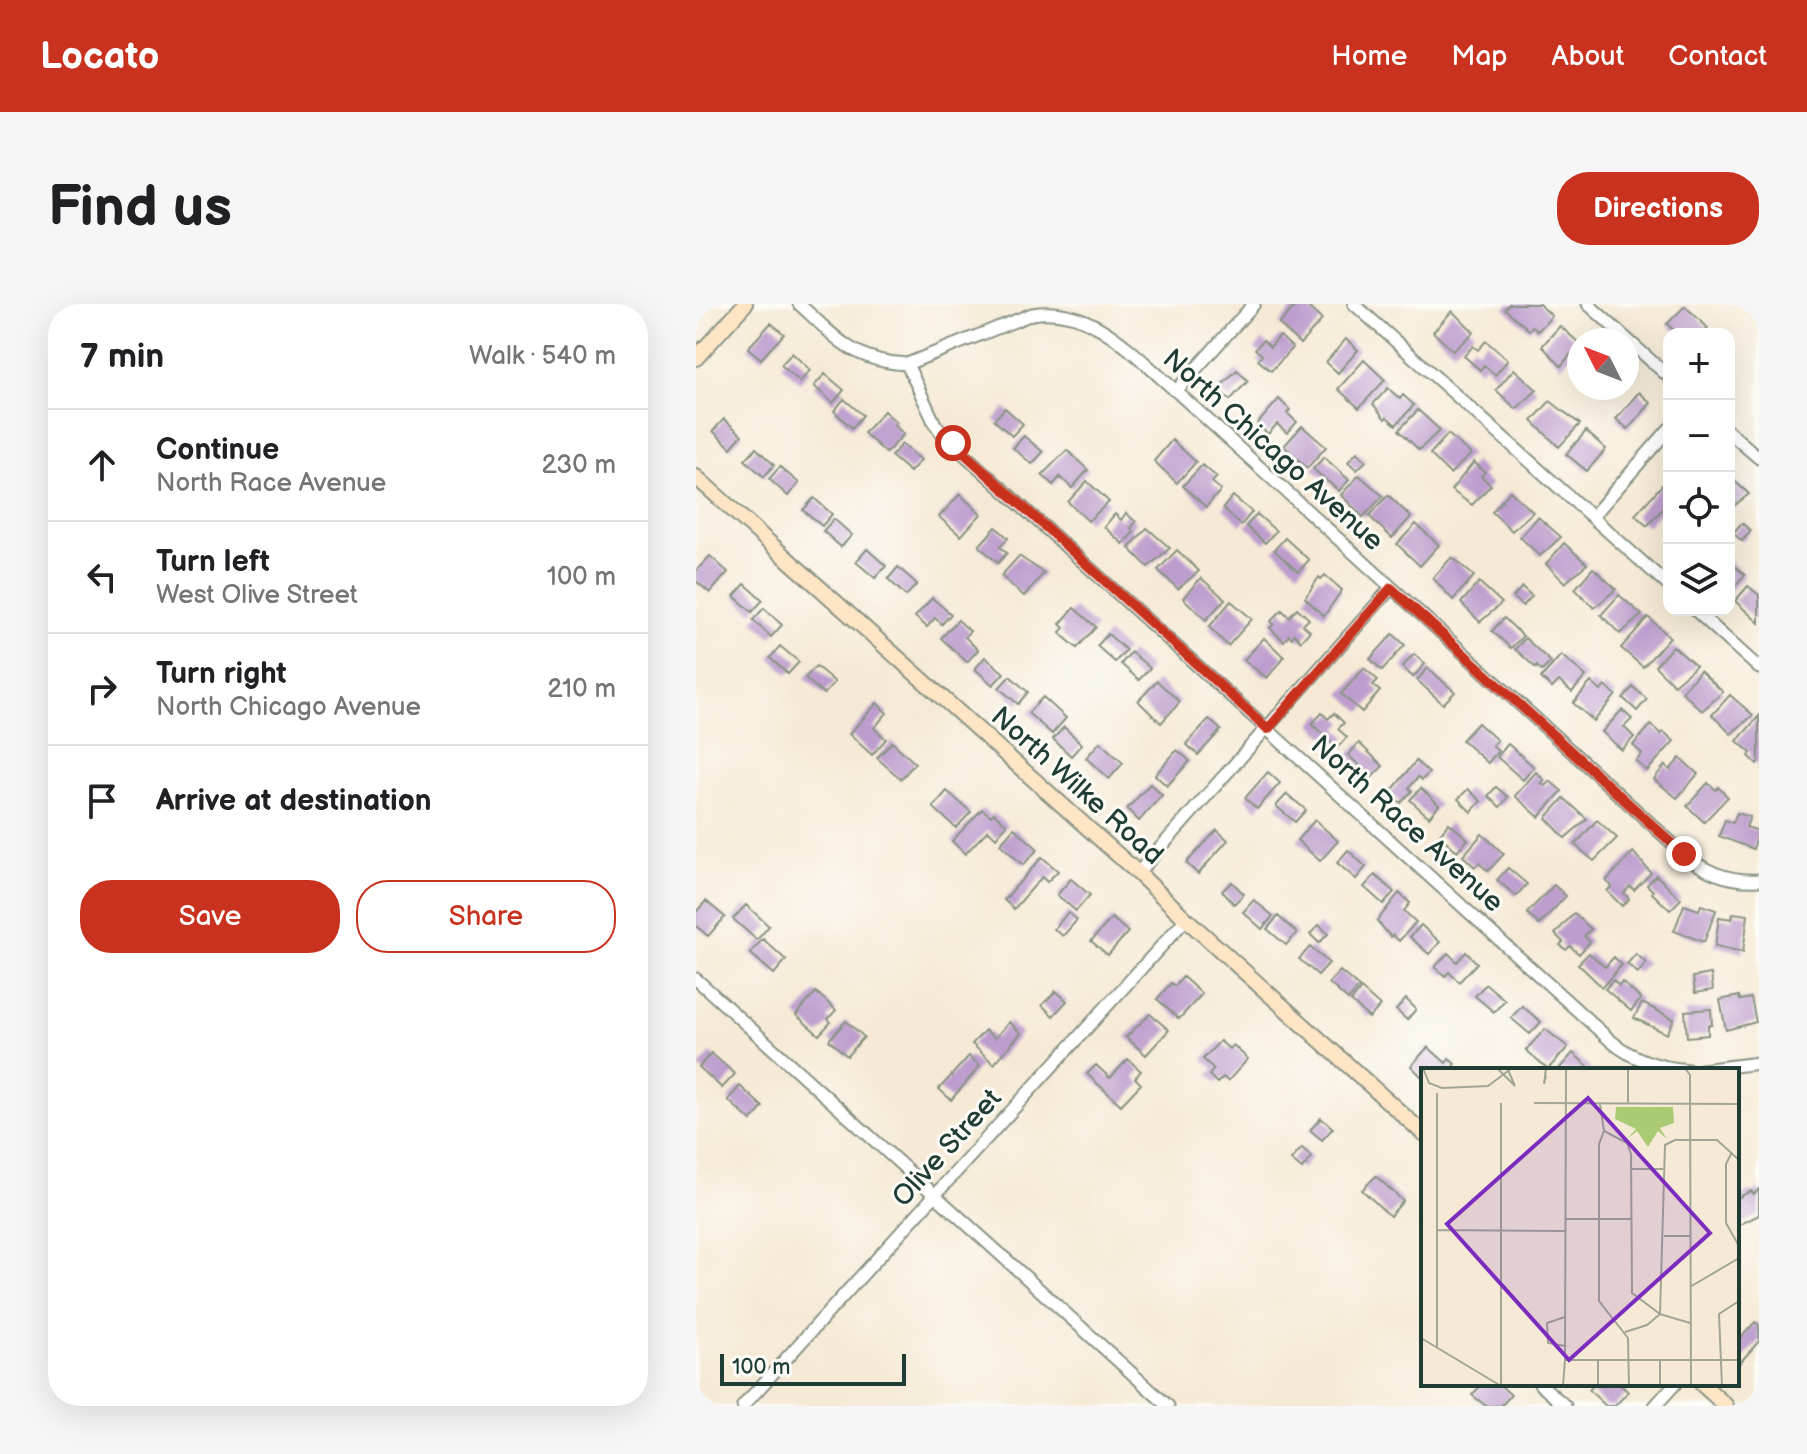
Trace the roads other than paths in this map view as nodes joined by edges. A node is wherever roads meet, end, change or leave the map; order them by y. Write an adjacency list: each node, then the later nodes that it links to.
1 (745, 304): 6 (street)
2 (799, 304): 7 (street)
3 (1254, 304): 9 (street)
4 (1354, 304): 14 (street)
5 (1588, 304): 8 (street)
6 (696, 358)
7 (907, 364): 9 (street, North Chicago Avenue); 19 (street, North Race Avenue)
8 (1663, 372)
9 (1176, 391): 16 (street, North Chicago Avenue)
10 (1663, 436): 14 (street)
11 (1735, 437): 12 (street)
12 (1759, 458)
13 (696, 477): 20 (street, North Wilke Road)
14 (1592, 517): 15 (street)
15 (1663, 581)
16 (1391, 588): 19 (street); 21 (street, North Chicago Avenue)
17 (1702, 616): 18 (street)
18 (1759, 668)
19 (1268, 729): 20 (street); 25 (street, North Race Avenue)
20 (1138, 873): 22 (street, North Wilke Road)
21 (1759, 880)
22 (1186, 919): 27 (street, North Wilke Road); 28 (street, Olive Street)
23 (696, 979): 28 (street)
24 (1759, 1063): 26 (street)
25 (1678, 1068)
26 (1723, 1068)
27 (1421, 1131)
28 (935, 1195): 32 (street, Olive Street); 33 (street)
29 (1542, 1386): 34 (street)
30 (1673, 1386): 35 (street)
31 (1704, 1386): 36 (street)
32 (743, 1406)
33 (1168, 1406)
34 (1565, 1406)
35 (1655, 1406)
36 (1726, 1406)

